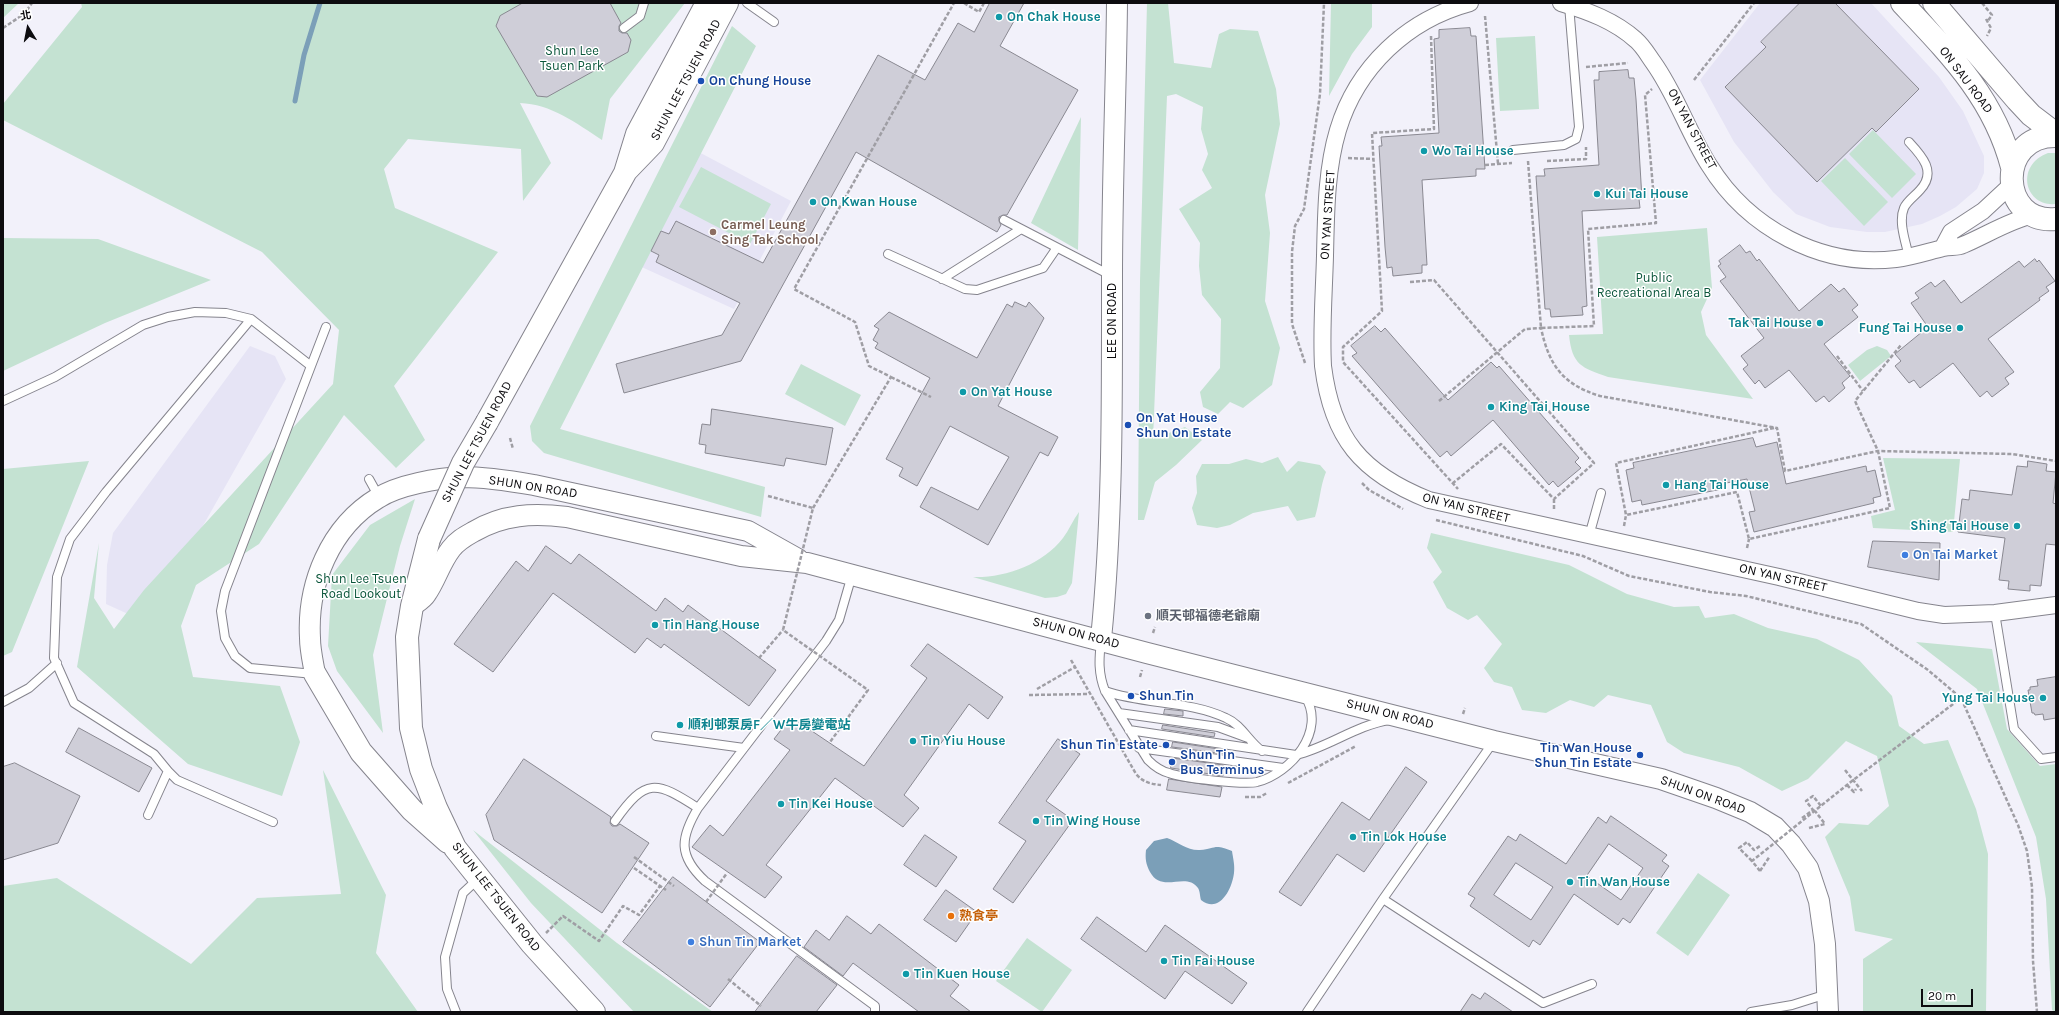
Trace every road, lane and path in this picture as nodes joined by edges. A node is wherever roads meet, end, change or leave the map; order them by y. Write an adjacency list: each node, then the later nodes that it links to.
1 (32, 3): 19 (path)
2 (644, 3): 20 (lane)
3 (707, 3): 34 (main road, SHUN LEE TSUEN ROAD)
4 (728, 3): 34 (main road, SHUN LEE TSUEN ROAD)
5 (747, 3): 18 (lane)
6 (954, 3): 54 (path)
7 (964, 3): 8 (path)
8 (984, 3)
9 (1117, 3): 43 (street, LEE ON ROAD)
10 (1324, 3): 53 (path, ON YAN STREET)
11 (1470, 3): 78 (street, ON YAN STREET)
12 (1754, 3): 25 (path)
13 (1902, 3): 35 (main road, ON SAU ROAD)
14 (1934, 3): 27 (main road, ON SAU ROAD)
15 (1982, 3): 22 (path)
16 (1565, 4): 30 (lane); 42 (street, ON YAN STREET)
17 (1485, 16): 33 (path)
18 (774, 22)
19 (3, 28)
20 (624, 28)
21 (1431, 33): 66 (path)
22 (1986, 38)
23 (1628, 63): 24 (path)
24 (1582, 68)
25 (1694, 80)
26 (1652, 89): 48 (path)
27 (2056, 135): 35 (main road)
28 (1909, 142): 42 (lane)
29 (1586, 143): 32 (path)
30 (1527, 148): 31 (lane); 48 (path)
31 (1513, 150)
32 (1586, 158)
33 (1498, 164)
34 (625, 173): 83 (main road, SHUN LEE TSUEN ROAD, bridge)
35 (2012, 176): 37 (main road, ON SAU ROAD); 39 (street)
36 (1004, 220): 38 (lane)
37 (2049, 220): 39 (street, ON YAN STREET)
38 (1020, 229): 40 (lane); 44 (lane)
39 (1943, 247): 42 (street, ON YAN STREET)
40 (1056, 249): 43 (lane); 44 (lane)
41 (888, 254): 44 (lane)
42 (1909, 257)
43 (1112, 277): 89 (street, LEE ON ROAD)
44 (942, 279)
45 (1410, 282): 50 (path)
46 (251, 319): 52 (lane); 57 (lane); 91 (lane)
47 (326, 327): 52 (lane)
48 (1541, 328): 50 (path); 59 (path)
49 (1901, 345): 55 (path)
50 (1497, 351): 58 (path); 71 (path)
51 (1837, 356): 55 (path)
52 (311, 366): 93 (lane)
53 (1307, 368)
54 (891, 377): 56 (path); 72 (path)
55 (1863, 391): 62 (path)
56 (931, 397)
57 (3, 401)
58 (1439, 401)
59 (1777, 428): 62 (path); 75 (path)
60 (510, 438): 61 (path)
61 (513, 449)
62 (1878, 451): 63 (path); 79 (path)
63 (2056, 461)
64 (369, 479): 70 (lane)
65 (1359, 480): 74 (path, ON YAN STREET)
66 (1453, 483): 67 (path); 71 (path)
67 (1459, 489)
68 (1601, 493): 78 (lane)
69 (768, 496): 72 (path, bridge)
70 (379, 497): 81 (street, SHUN ON ROAD); 93 (street, SHUN ON ROAD)
71 (1554, 499): 73 (path)
72 (813, 508): 87 (path, bridge)
73 (1554, 509)
74 (1410, 511)
75 (1626, 515): 77 (path); 79 (path)
76 (1431, 518): 99 (path, ON YAN STREET)
77 (1624, 526)
78 (1589, 536): 85 (street, ON YAN STREET)
79 (1748, 539): 80 (path)
80 (1747, 548)
81 (807, 563): 82 (street, SHUN ON ROAD); 83 (street, SHUN ON ROAD)
82 (852, 574): 89 (street, SHUN ON ROAD); 110 (lane)
83 (412, 606): 131 (main road, SHUN LEE TSUEN ROAD)
84 (2056, 606): 85 (street, ON YAN STREET)
85 (1995, 613): 114 (lane)
86 (1155, 627): 88 (path)
87 (783, 630): 90 (path); 109 (path, bridge)
88 (1153, 633)
89 (1101, 639): 95 (lane); 96 (street, SHUN ON ROAD)
90 (759, 658)
91 (57, 663): 100 (lane); 117 (lane)
92 (1075, 667): 94 (path)
93 (314, 674): 131 (main road)
94 (1037, 689)
95 (1105, 691): 102 (lane); 107 (lane)
96 (1302, 692): 104 (street, SHUN ON ROAD); 113 (lane)
97 (1089, 694): 98 (path)
98 (1029, 695)
99 (1961, 698): 118 (path, bridge); 153 (path)
100 (3, 702)
101 (1465, 708): 103 (path)
102 (1119, 713): 105 (lane); 107 (lane)
103 (1463, 714)
104 (1406, 718): 108 (street, SHUN ON ROAD); 113 (lane)
105 (1129, 730): 111 (lane); 112 (lane)
106 (656, 736): 110 (lane)
107 (1249, 738): 112 (lane)
108 (1494, 741): 141 (lane); 146 (street, SHUN ON ROAD)
109 (830, 742)
110 (744, 748): 123 (lane)
111 (1139, 748): 115 (lane); 115 (lane)
112 (1263, 751): 113 (lane)
113 (1296, 756): 115 (lane)
114 (2056, 757)
115 (1283, 768)
116 (1845, 770): 118 (path)
117 (168, 772): 125 (lane); 128 (lane)
118 (1853, 780): 119 (path, bridge); 121 (path)
119 (1847, 785): 120 (path); 122 (path, bridge)
120 (1856, 789)
121 (1862, 791)
122 (1821, 806): 124 (path, bridge); 124 (path)
123 (698, 808): 127 (lane); 150 (lane)
124 (1814, 810): 126 (path); 129 (path); 134 (path, bridge)
125 (148, 815)
126 (1802, 818)
127 (615, 821)
128 (273, 822)
129 (1810, 828)
130 (1760, 846): 134 (path)
131 (454, 848): 137 (main road, SHUN LEE TSUEN ROAD)
132 (1770, 856): 134 (path, bridge)
133 (634, 857): 139 (path)
134 (1752, 861)
135 (634, 868): 138 (path)
136 (727, 873): 142 (path, bridge)
137 (478, 878): 148 (lane); 149 (main road, SHUN LEE TSUEN ROAD)
138 (660, 886): 140 (path); 143 (path)
139 (674, 886)
140 (666, 890)
141 (1383, 899): 145 (lane); 151 (lane)
142 (706, 902)
143 (548, 931)
144 (728, 979): 147 (path)
145 (1592, 984)
146 (1828, 1003): 152 (lane)
147 (761, 1006)
148 (456, 1012)
149 (594, 1012)
150 (875, 1012)
151 (1308, 1012)
152 (1751, 1012)
153 (2036, 1012)

